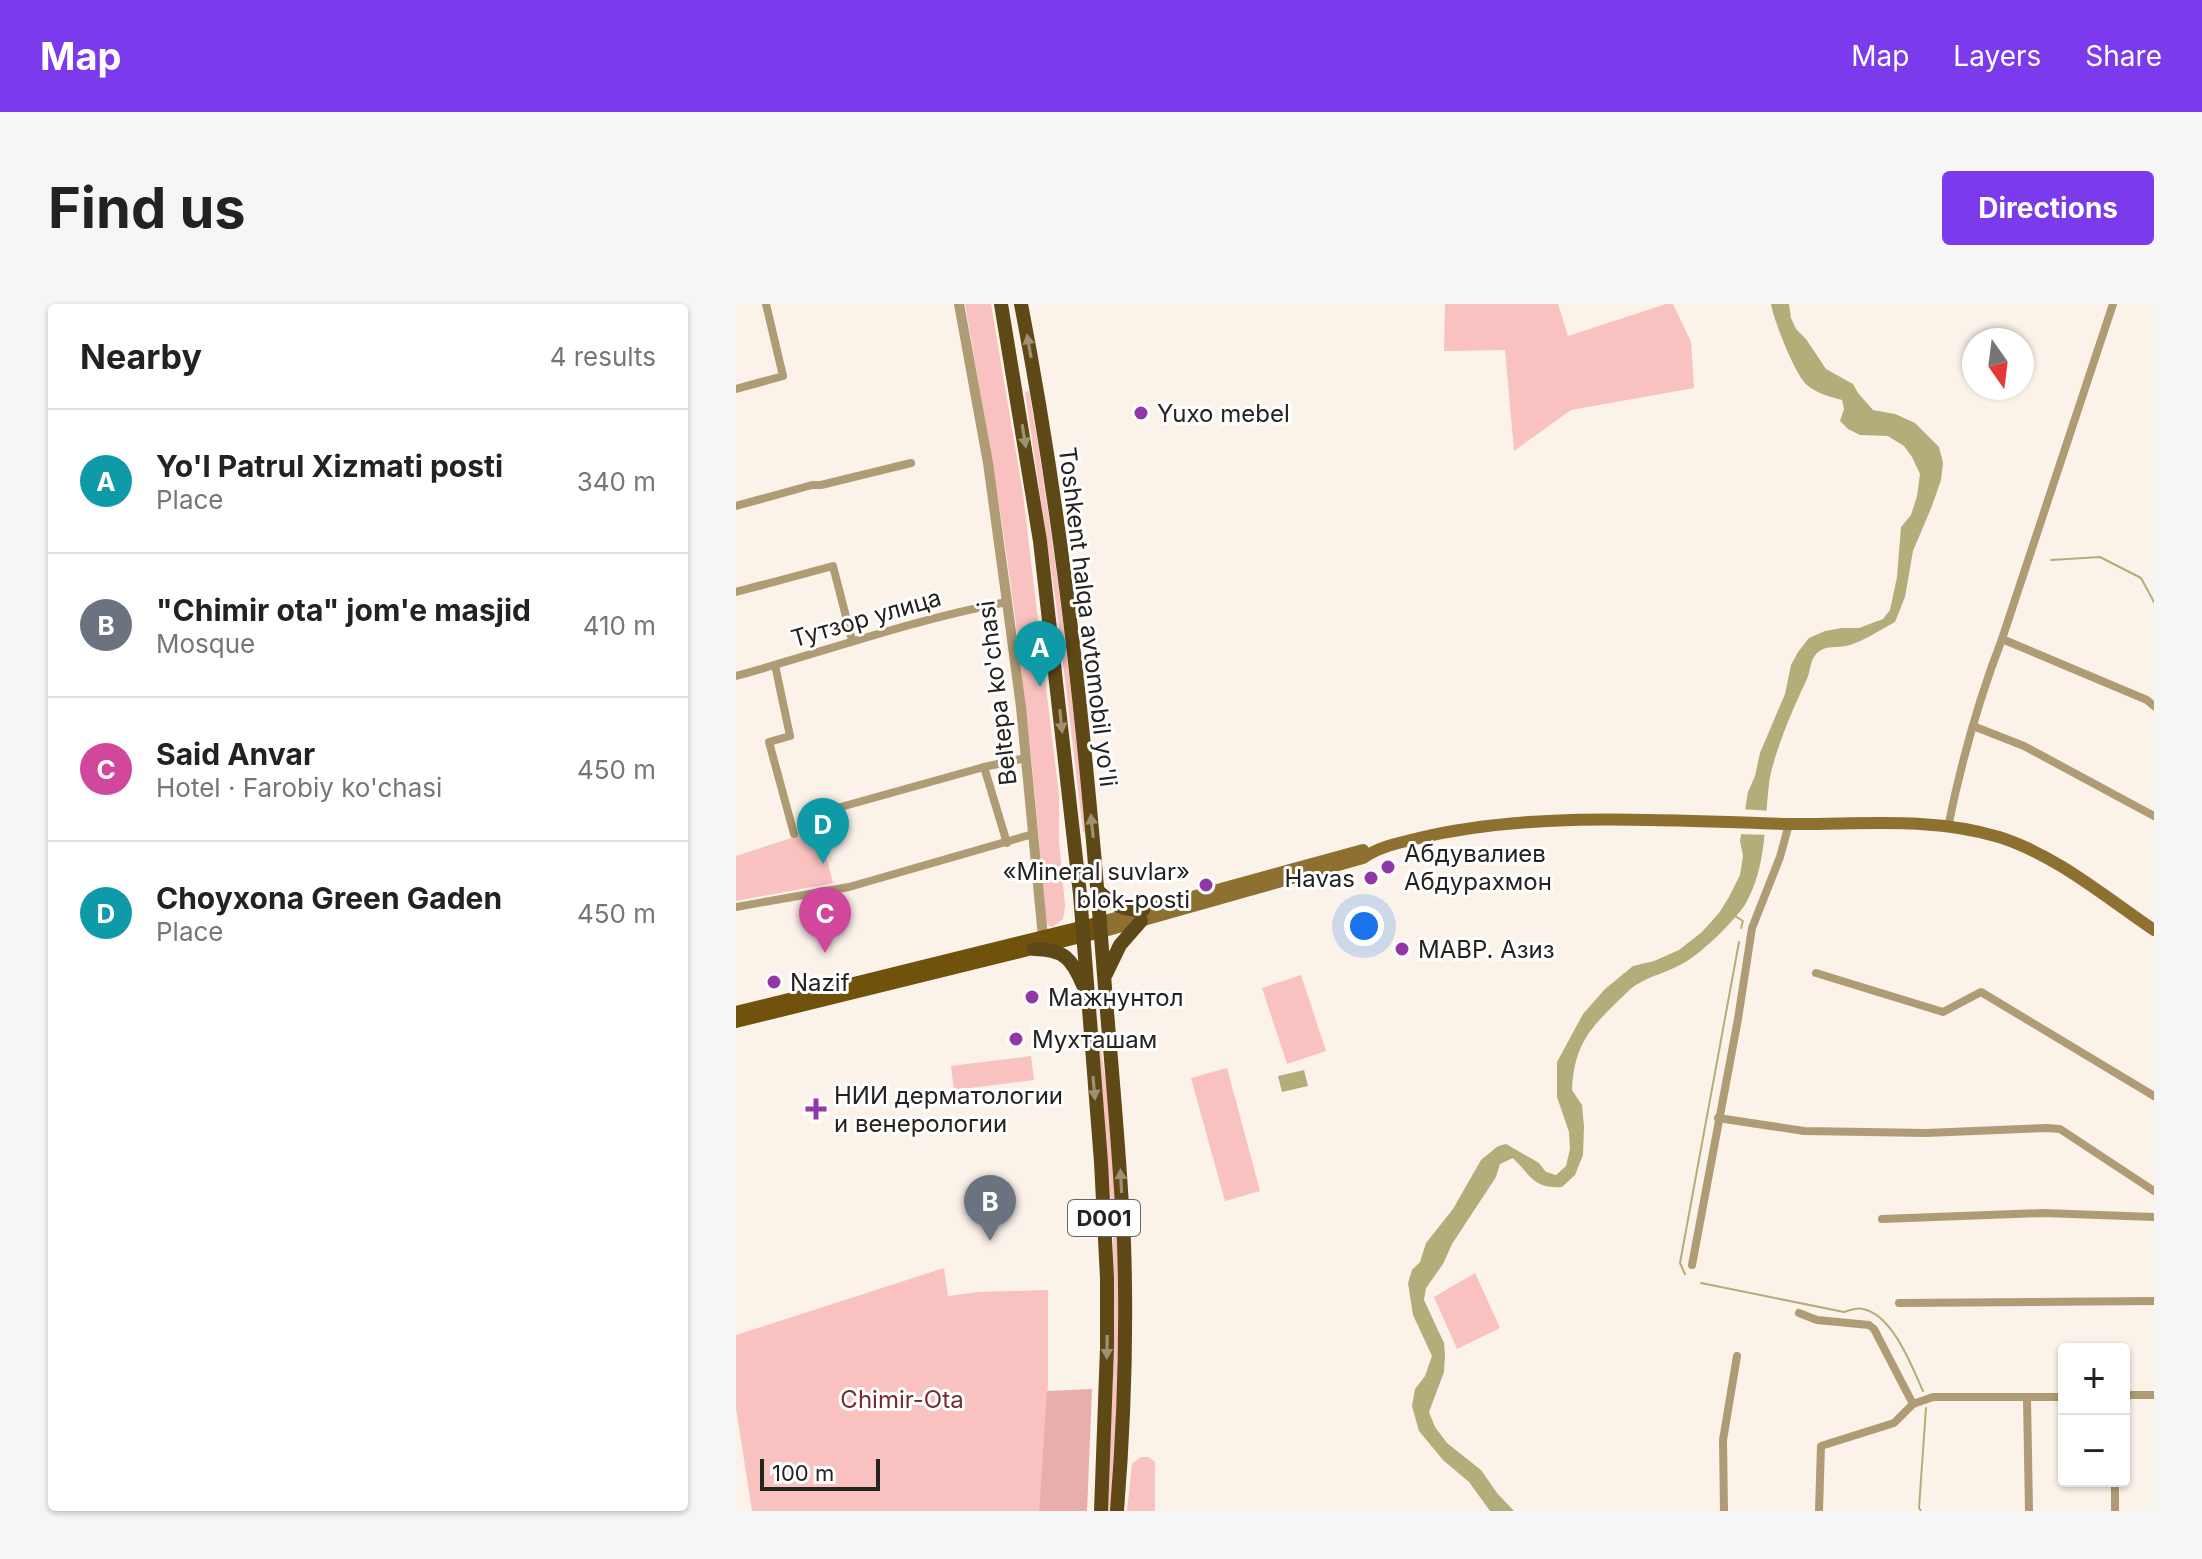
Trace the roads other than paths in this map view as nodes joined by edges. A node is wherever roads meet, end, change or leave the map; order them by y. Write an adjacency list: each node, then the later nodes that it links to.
1 (766, 304): 8 (street)
2 (959, 304): 12 (street, Beltepa ko'chasi)
3 (1001, 304): 7 (highway, Toshkent halqa avtomobil yo'li / D001)
4 (1021, 304): 6 (highway, Toshkent halqa avtomobil yo'li / D001, one-way to 4)
5 (2113, 304): 13 (street)
6 (1033, 374): 7 (highway); 28 (highway, Toshkent halqa avtomobil yo'li / D001, one-way to 6)
7 (1014, 377): 33 (highway, Toshkent halqa avtomobil yo'li / D001, one-way to 33)
8 (736, 389)
9 (911, 463): 10 (street)
10 (736, 506)
11 (736, 592): 14 (street)
12 (1007, 602): 14 (street, Тутзор улица); 19 (street, Beltepa ko'chasi)
13 (2002, 639): 17 (street); 18 (street)
14 (852, 640): 15 (street, Тутзор улица)
15 (775, 665): 16 (street, Тутзор улица); 25 (street)
16 (736, 676)
17 (2154, 706)
18 (1973, 726): 22 (street); 24 (street)
19 (1026, 758): 20 (street); 26 (street, Beltepa ko'chasi)
20 (984, 767): 21 (street); 27 (street)
21 (830, 810)
22 (2154, 816)
23 (1789, 824): 24 (main road); 30 (main road); 41 (street)
24 (1948, 827): 32 (main road)
25 (794, 834)
26 (1033, 834): 27 (street); 34 (street, Beltepa ko'chasi)
27 (1007, 843): 29 (street)
28 (1099, 892): 30 (highway); 31 (highway, Toshkent halqa avtomobil yo'li / D001)
29 (736, 907)
30 (1142, 915): 31 (main road); 36 (highway)
31 (1101, 927): 33 (main road); 36 (highway, Toshkent halqa avtomobil yo'li / D001)
32 (2154, 930)
33 (1082, 931): 34 (main road); 37 (highway, Toshkent halqa avtomobil yo'li / D001)
34 (1039, 943): 37 (highway); 38 (main road); 39 (main road)
35 (1816, 973): 40 (street)
36 (1104, 978): 57 (highway, Toshkent halqa avtomobil yo'li / D001, one-way to 36)
37 (1087, 994): 56 (highway, Toshkent halqa avtomobil yo'li / D001, one-way to 56)
38 (736, 1012)
39 (736, 1022)
40 (2154, 1096)
41 (1718, 1118): 42 (street); 45 (street)
42 (2154, 1191)
43 (2154, 1217): 44 (street)
44 (1882, 1219)
45 (1692, 1265)
46 (2154, 1301): 47 (street)
47 (1899, 1303)
48 (1799, 1313): 54 (street)
49 (1737, 1356): 58 (street)
50 (2130, 1395): 51 (street)
51 (2154, 1395)
52 (2058, 1397): 53 (street)
53 (2027, 1398): 54 (street); 60 (street)
54 (1913, 1404): 59 (street)
55 (2115, 1487): 61 (street)
56 (1101, 1511)
57 (1117, 1511)
58 (1724, 1511)
59 (1819, 1511)
60 (2029, 1511)
61 (2115, 1511)

